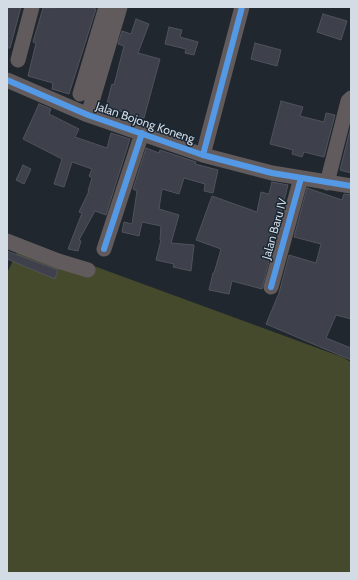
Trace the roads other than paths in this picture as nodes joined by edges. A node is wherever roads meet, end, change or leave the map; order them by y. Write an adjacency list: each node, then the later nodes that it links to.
1 (32, 7): 5 (street)
2 (106, 7): 7 (street)
3 (120, 7): 9 (street)
4 (242, 7): 11 (street)
5 (18, 60)
6 (7, 80): 9 (street, Jalan Bojong Koneng)
7 (80, 94)
8 (351, 98): 13 (street)
9 (88, 114): 10 (street, Jalan Bojong Koneng)
10 (142, 133): 11 (street, Jalan Bojong Koneng); 16 (street)
11 (203, 155): 12 (street, Jalan Bojong Koneng)
12 (301, 178): 13 (street, Jalan Bojong Koneng); 18 (street, Jalan Baru IV)
13 (327, 183): 14 (street, Jalan Bojong Koneng)
14 (351, 186)
15 (7, 241): 17 (street)
16 (104, 250)
17 (88, 270)
18 (271, 287)

